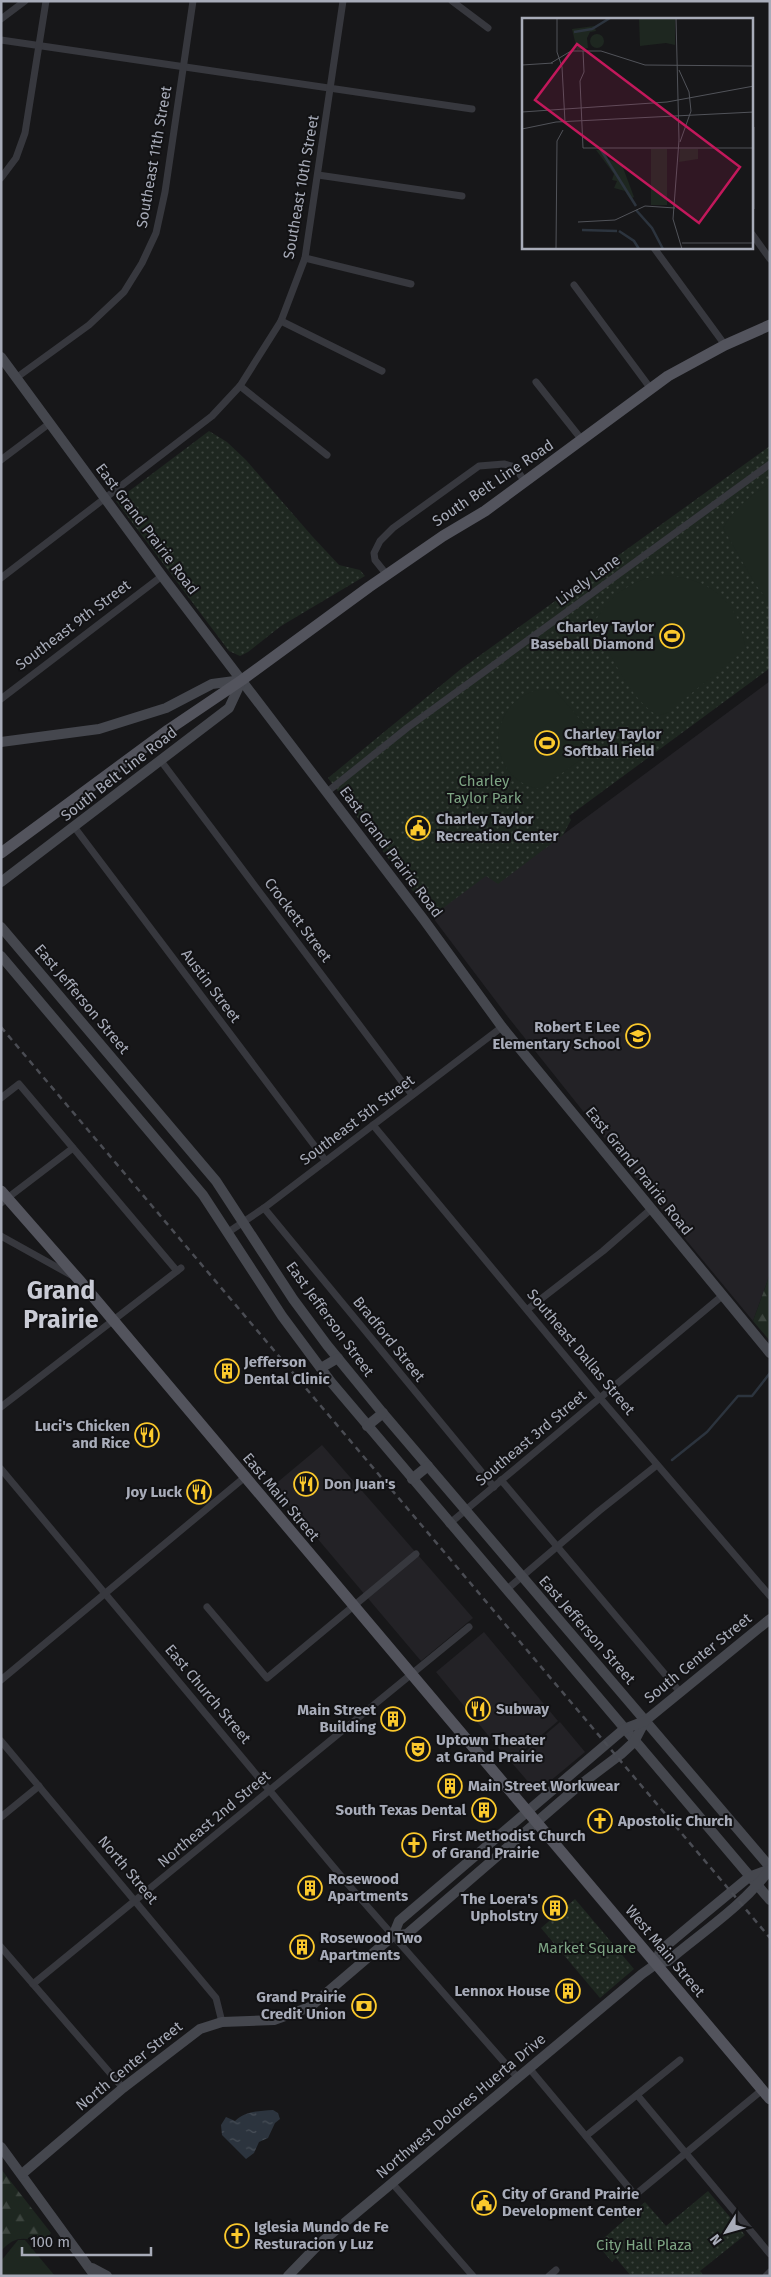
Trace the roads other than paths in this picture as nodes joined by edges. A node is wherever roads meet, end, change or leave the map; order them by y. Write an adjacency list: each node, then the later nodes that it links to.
1 (26, 1): 6 (street)
2 (46, 1): 9 (street)
3 (193, 1): 10 (street, Southeast 11th Street)
4 (343, 1): 11 (street, Southeast 10th Street)
5 (452, 1): 7 (street)
6 (1, 19)
7 (488, 28)
8 (1, 40): 9 (street)
9 (40, 45): 10 (street); 14 (street)
10 (183, 66): 11 (street); 27 (street, Southeast 11th Street)
11 (331, 88): 12 (street); 13 (street, Southeast 10th Street)
12 (472, 109)
13 (318, 176): 15 (street); 18 (street, Southeast 10th Street)
14 (1, 178)
15 (462, 196)
16 (754, 237): 19 (street)
17 (655, 249): 24 (street)
18 (304, 258): 20 (street); 22 (street, Southeast 10th Street)
19 (770, 259)
20 (410, 284)
21 (574, 285): 30 (street)
22 (281, 321): 26 (street); 29 (street, Southeast 10th Street)
23 (770, 325): 24 (main road, South Belt Line Road)
24 (725, 345): 30 (main road, South Belt Line Road)
25 (1, 357): 27 (street, East Grand Prairie Road)
26 (382, 371)
27 (16, 378): 31 (street, East Grand Prairie Road)
28 (536, 382): 32 (street)
29 (240, 386): 33 (street); 37 (street, Southeast 10th Street)
30 (651, 389): 32 (main road, South Belt Line Road)
31 (50, 423): 34 (street); 37 (street, East Grand Prairie Road)
32 (582, 440): 36 (main road, South Belt Line Road)
33 (327, 455)
34 (1, 460)
35 (770, 464): 45 (street, Lively Lane)
36 (525, 482): 38 (main road, South Belt Line Road); 38 (street)
37 (105, 498): 39 (street, East Grand Prairie Road); 40 (street, Southeast 10th Street)
38 (388, 574): 41 (main road, South Belt Line Road)
39 (162, 576): 41 (street, East Grand Prairie Road); 42 (street, Southeast 9th Street)
40 (1, 578)
41 (242, 680): 43 (street); 44 (street, South Belt Line Road); 45 (street, East Grand Prairie Road); 47 (main road, South Belt Line Road)
42 (1, 699)
43 (1, 742)
44 (161, 761): 46 (street, South Belt Line Road); 52 (street, Crockett Street)
45 (327, 792): 51 (street, East Grand Prairie Road)
46 (75, 828): 48 (street, South Belt Line Road); 58 (street, Austin Street)
47 (1, 853)
48 (1, 882)
49 (1, 927): 54 (street, East Jefferson Street)
50 (1, 956): 55 (street)
51 (502, 1027): 52 (street, Southeast 5th Street); 61 (street, East Grand Prairie Road)
52 (412, 1096): 56 (street, Southeast 5th Street)
53 (1, 1098): 57 (street)
54 (151, 1103): 55 (street); 62 (street, East Jefferson Street)
55 (137, 1114): 63 (street)
56 (373, 1125): 58 (street, Southeast 5th Street); 67 (street, Southeast Dallas Street)
57 (73, 1148): 59 (street); 68 (street)
58 (326, 1161): 60 (street, Southeast 5th Street)
59 (3, 1197): 65 (main road, East Main Street)
60 (264, 1208): 62 (street, Southeast 5th Street); 82 (street, Bradford Street)
61 (650, 1210): 66 (street, East Grand Prairie Road); 67 (street)
62 (244, 1222): 63 (street, Southeast 5th Street); 70 (street, East Jefferson Street)
63 (227, 1233): 71 (street)
64 (1, 1236): 65 (street)
65 (80, 1281): 68 (main road, East Main Street)
66 (722, 1296): 69 (street, East Grand Prairie Road); 72 (street, Southeast 3rd Street)
67 (528, 1309): 72 (street, Southeast Dallas Street)
68 (113, 1320): 73 (street); 79 (main road, East Main Street)
69 (770, 1354)
70 (338, 1358): 71 (street); 74 (street, East Jefferson Street)
71 (321, 1368): 75 (street)
72 (600, 1398): 76 (street, Southeast Dallas Street); 81 (street, Southeast 3rd Street)
73 (1, 1408)
74 (383, 1413): 75 (street); 77 (street, East Jefferson Street)
75 (368, 1426): 80 (street)
76 (657, 1465): 85 (street); 90 (street, Southeast Dallas Street)
77 (428, 1466): 80 (street); 83 (street, East Jefferson Street)
78 (1, 1470): 89 (street, East Church Street)
79 (245, 1477): 89 (street); 91 (main road, East Main Street)
80 (412, 1479): 84 (street)
81 (502, 1480): 82 (street, Southeast 3rd Street); 85 (street)
82 (494, 1487): 83 (street, Southeast 3rd Street)
83 (466, 1510): 84 (street, Southeast 3rd Street); 87 (street, East Jefferson Street)
84 (450, 1524): 88 (street)
85 (558, 1546): 87 (street); 97 (street)
86 (416, 1554): 91 (street)
87 (521, 1577): 88 (street); 98 (street, East Jefferson Street)
88 (506, 1590): 99 (street)
89 (105, 1592): 96 (street); 103 (street, East Church Street)
90 (770, 1596)
91 (354, 1606): 92 (street); 95 (main road, East Main Street)
92 (207, 1607)
93 (770, 1618): 97 (street, South Center Street)
94 (469, 1627): 95 (street, Northeast 2nd Street)
95 (411, 1674): 103 (street, Northeast 2nd Street); 104 (main road, East Main Street)
96 (1, 1680)
97 (680, 1692): 98 (street, South Center Street)
98 (645, 1720): 99 (street, South Center Street); 101 (street, South Center Street); 107 (street, East Jefferson Street)
99 (624, 1729): 101 (street); 104 (street, South Center Street)
100 (1, 1741): 102 (street, North Street)
101 (634, 1742): 106 (street, South Center Street); 108 (street)
102 (39, 1786): 105 (street); 110 (street, North Street)
103 (270, 1789): 110 (street, Northeast 2nd Street); 112 (street, East Church Street)
104 (528, 1813): 106 (main road, East Main Street); 112 (street, North Center Street)
105 (1, 1817)
106 (537, 1823): 112 (street, North Center Street); 114 (main road, West Main Street)
107 (770, 1868): 108 (street); 109 (street)
108 (749, 1877): 109 (street); 114 (street)
109 (757, 1886): 111 (street); 114 (street)
110 (136, 1900): 115 (street, Northeast 2nd Street); 116 (street, North Street)
111 (770, 1900)
112 (393, 1936): 116 (street, North Center Street); 119 (street, East Church Street)
113 (1, 1947): 115 (street)
114 (656, 1964): 118 (street, Northwest Dolores Huerta Drive); 121 (main road, West Main Street)
115 (33, 1984): 120 (street)
116 (222, 2022): 120 (street, North Center Street)
117 (680, 2060): 122 (street)
118 (530, 2068): 119 (street, Northwest Dolores Huerta Drive); 123 (street)
119 (518, 2078): 127 (street, Northwest Dolores Huerta Drive)
120 (124, 2088): 126 (street, North Center Street)
121 (766, 2094): 125 (street)
122 (638, 2096): 123 (street); 125 (street)
123 (586, 2136): 125 (street)
124 (1, 2147): 126 (street)
125 (686, 2153): 128 (street)
126 (22, 2174): 130 (street)
127 (392, 2184): 133 (street, Northwest Dolores Huerta Drive); 134 (street)
128 (770, 2254)
129 (556, 2270): 135 (street)
130 (94, 2272): 132 (street)
131 (770, 2272): 136 (street)
132 (107, 2276)
133 (288, 2276)
134 (473, 2276)
135 (549, 2276)
136 (766, 2276)

